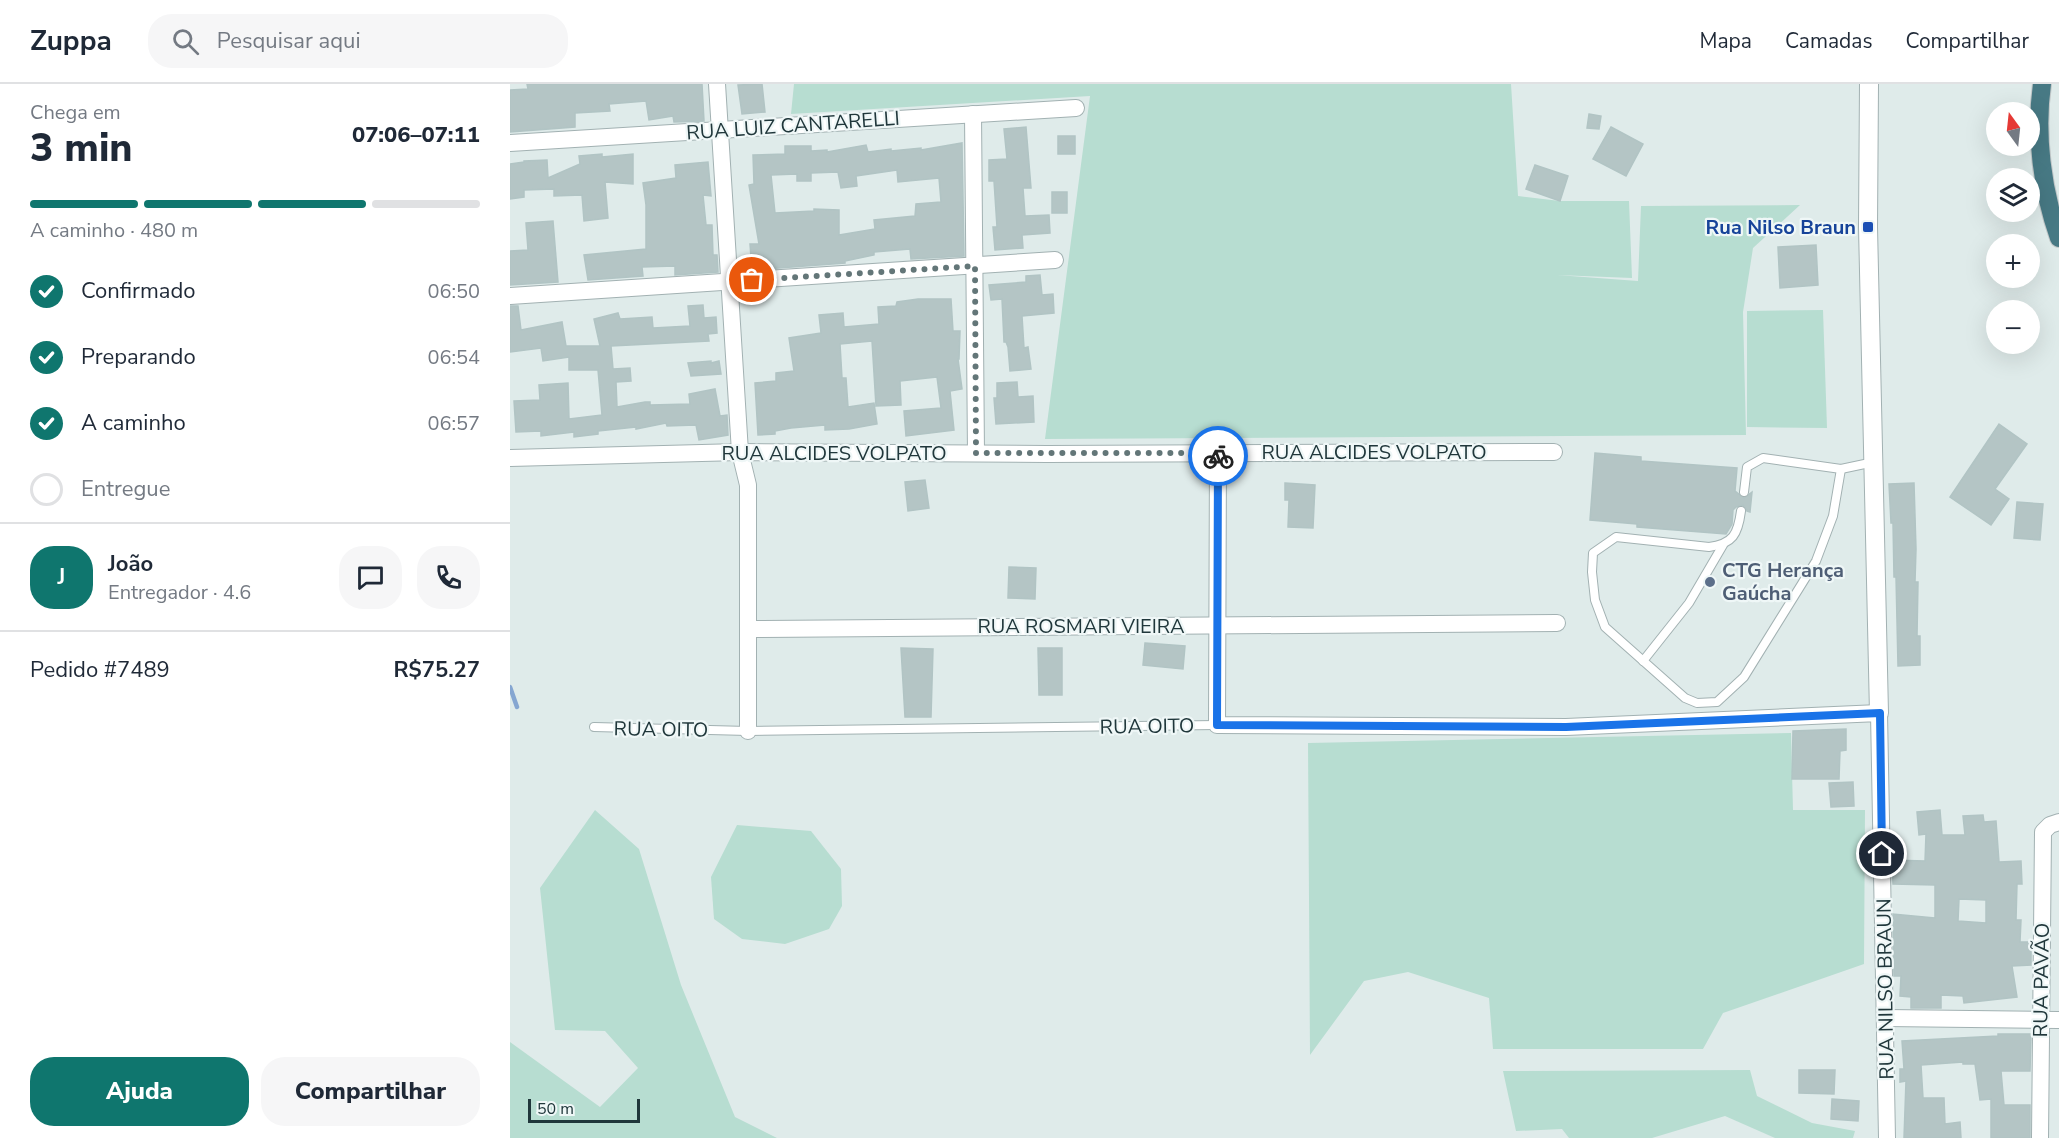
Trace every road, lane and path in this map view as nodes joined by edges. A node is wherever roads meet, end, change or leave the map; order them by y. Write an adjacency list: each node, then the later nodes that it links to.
1 (717, 84): 6 (street)
2 (1869, 84): 18 (street, RUA NILSO BRAUN)
3 (2042, 84): 8 (highway)
4 (1076, 108): 5 (street, RUA LUIZ CANTARELLI)
5 (973, 114): 6 (street, RUA LUIZ CANTARELLI); 10 (street)
6 (720, 130): 7 (street, RUA LUIZ CANTARELLI); 11 (street)
7 (510, 142)
8 (2059, 238)
9 (1055, 260): 10 (street)
10 (975, 266): 11 (street); 15 (street)
11 (730, 282): 12 (street); 13 (street)
12 (510, 296)
13 (740, 452): 15 (street, RUA ALCIDES VOLPATO); 17 (street, RUA ALCIDES VOLPATO); 25 (street)
14 (1554, 452): 16 (street, RUA ALCIDES VOLPATO)
15 (976, 453): 16 (street, RUA ALCIDES VOLPATO)
16 (1218, 453): 24 (street)
17 (510, 458)
18 (1874, 462): 19 (lane); 27 (street, RUA NILSO BRAUN)
19 (1841, 469): 20 (lane); 26 (lane)
20 (1744, 492)
21 (1741, 511): 22 (lane)
22 (1723, 545): 26 (lane); 26 (lane)
23 (1557, 623): 24 (street, RUA ROSMARI VIEIRA)
24 (1217, 625): 25 (street, RUA ROSMARI VIEIRA); 28 (street)
25 (748, 629): 30 (street)
26 (1643, 661)
27 (1880, 713): 28 (street, RUA OITO); 32 (street, RUA NILSO BRAUN)
28 (1217, 725): 30 (lane, RUA OITO)
29 (594, 727): 30 (lane, RUA OITO)
30 (748, 731)
31 (2054, 824): 33 (street, RUA PAVÃO)
32 (1886, 1018): 33 (street); 35 (street, RUA NILSO BRAUN)
33 (2040, 1020): 34 (street); 36 (street, RUA PAVÃO)
34 (2059, 1020)
35 (1887, 1138)
36 (2040, 1138)

